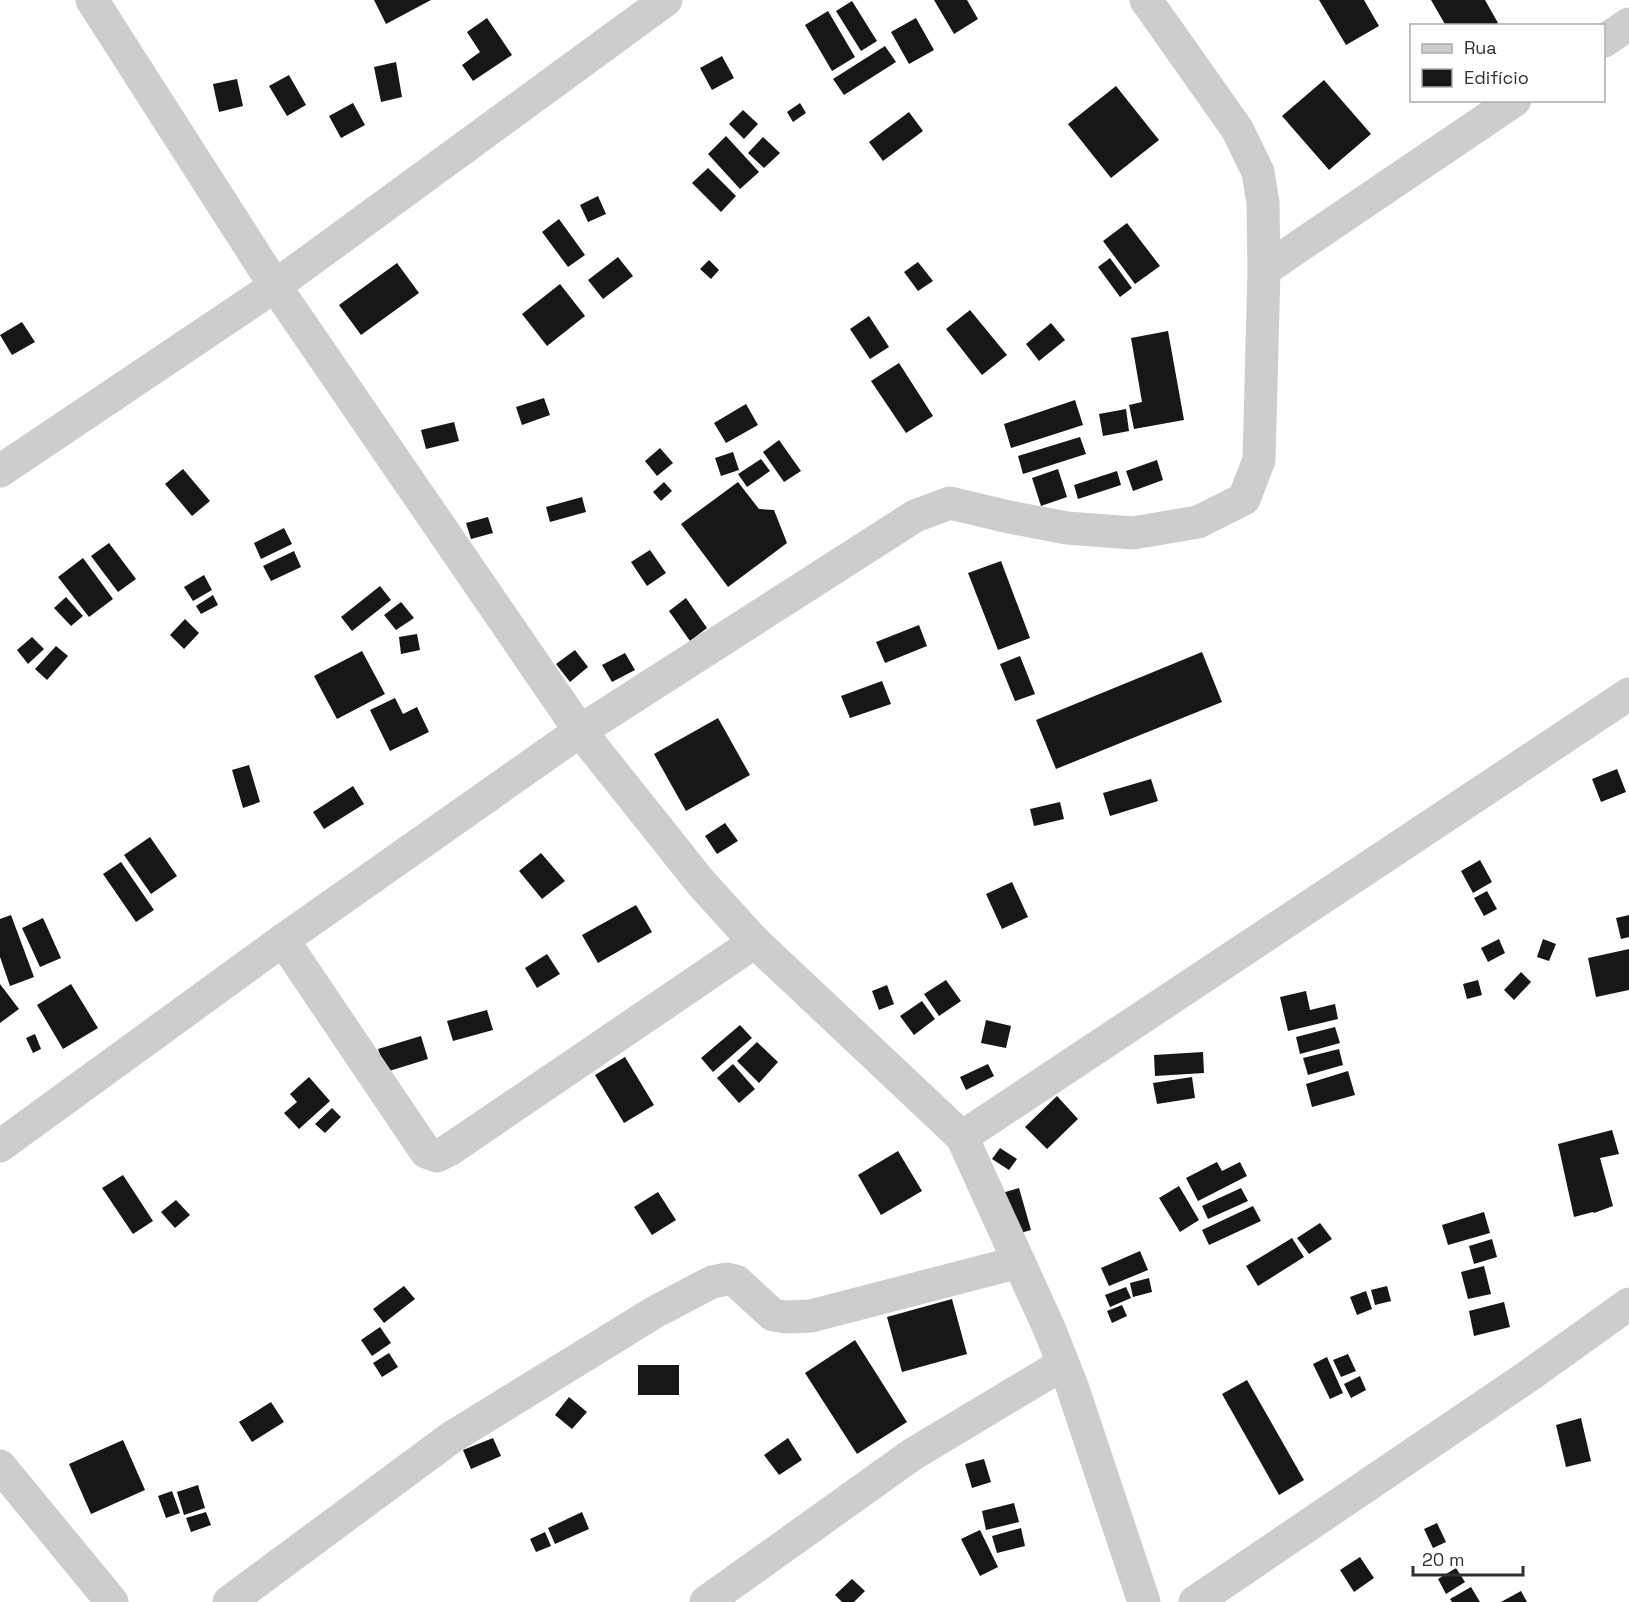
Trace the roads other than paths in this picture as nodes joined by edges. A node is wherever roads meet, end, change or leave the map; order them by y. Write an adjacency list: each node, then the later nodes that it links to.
1 (92, 0): 8 (street)
2 (666, 0): 8 (street)
3 (1146, 0): 7 (street)
4 (1629, 24): 5 (street)
5 (1605, 40)
6 (1512, 102): 7 (street)
7 (1264, 270): 11 (street)
8 (275, 286): 9 (street); 11 (street)
9 (0, 471)
10 (1629, 694): 14 (street)
11 (580, 731): 12 (street); 13 (street)
12 (283, 940): 13 (street); 15 (street)
13 (755, 942): 14 (street)
14 (962, 1137): 16 (street)
15 (0, 1146)
16 (1019, 1262): 18 (street); 21 (street)
17 (1629, 1304): 24 (street)
18 (1063, 1364): 22 (street); 23 (street)
19 (0, 1466): 20 (street)
20 (112, 1602)
21 (229, 1602)
22 (706, 1602)
23 (1144, 1602)
24 (1195, 1602)

